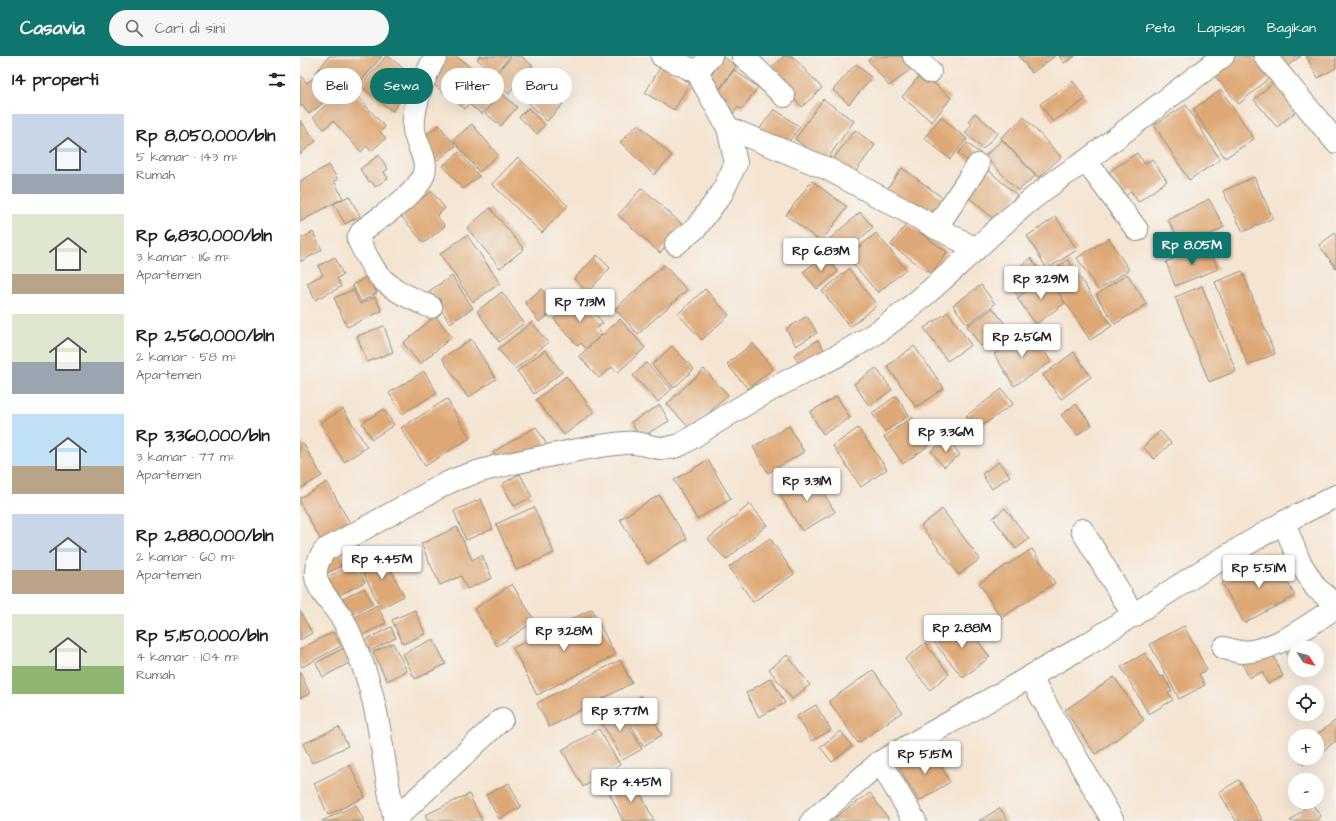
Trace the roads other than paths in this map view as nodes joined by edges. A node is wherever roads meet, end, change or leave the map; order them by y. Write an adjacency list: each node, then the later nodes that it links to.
1 (436, 56): 18 (street)
2 (662, 56): 7 (street)
3 (743, 56): 9 (street)
4 (914, 56): 8 (street)
5 (1222, 56): 12 (street)
6 (1265, 56): 11 (street)
7 (704, 64): 10 (street)
8 (930, 72)
9 (784, 96)
10 (728, 128): 14 (street); 16 (street)
11 (1336, 142)
12 (1086, 161): 15 (street); 17 (street)
13 (978, 165): 14 (street)
14 (936, 228): 17 (street)
15 (1137, 230)
16 (676, 244)
17 (976, 249): 29 (street)
18 (431, 307)
19 (1336, 496): 20 (street)
20 (1284, 522): 22 (street); 24 (street)
21 (1082, 530): 24 (street)
22 (1336, 604)
23 (1336, 608): 25 (street)
24 (1134, 616): 26 (street)
25 (1224, 648)
26 (1030, 677): 28 (street); 32 (street)
27 (502, 720): 29 (street)
28 (880, 762): 30 (street); 31 (street)
29 (394, 820)
30 (812, 821)
31 (915, 821)
32 (1113, 821)

